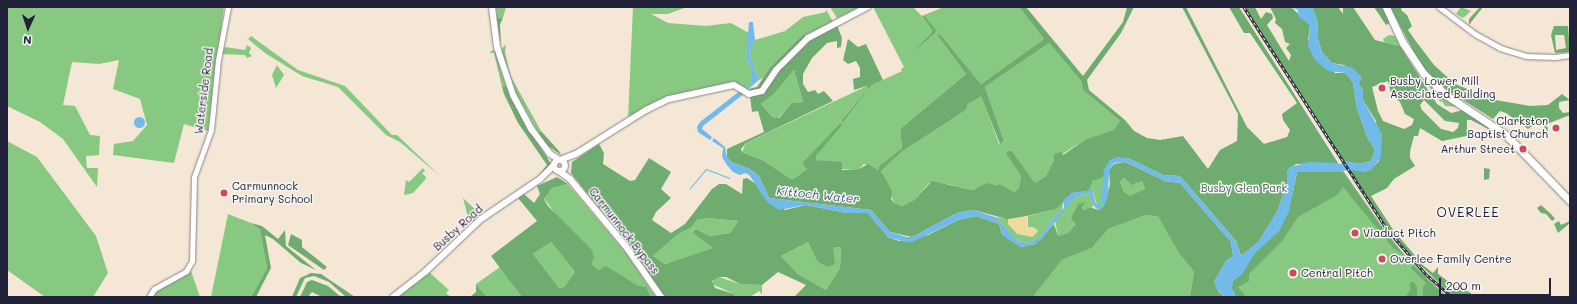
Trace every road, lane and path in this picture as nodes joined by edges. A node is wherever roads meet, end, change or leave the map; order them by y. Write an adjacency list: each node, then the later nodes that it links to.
1 (228, 7): 16 (street, Waterside Road)
2 (492, 7): 7 (main road)
3 (867, 7): 8 (main road)
4 (1386, 7): 15 (main road)
5 (1439, 7): 6 (street)
6 (1570, 55)
7 (550, 154): 9 (main road); 10 (main road)
8 (576, 154): 9 (main road); 11 (main road)
9 (559, 160): 10 (main road, Busby Road); 11 (main road, Carmunnock Bypass)
10 (554, 165): 12 (main road); 13 (main road, Busby Road)
11 (565, 166): 12 (main road, Busby Road); 14 (main road, Carmunnock Bypass)
12 (559, 171): 13 (main road, Busby Road); 14 (main road, Carmunnock Bypass)
13 (540, 179): 17 (main road, Busby Road)
14 (570, 179): 18 (main road, Carmunnock Bypass)
15 (1569, 198)
16 (149, 297)
17 (393, 297)
18 (661, 297)

